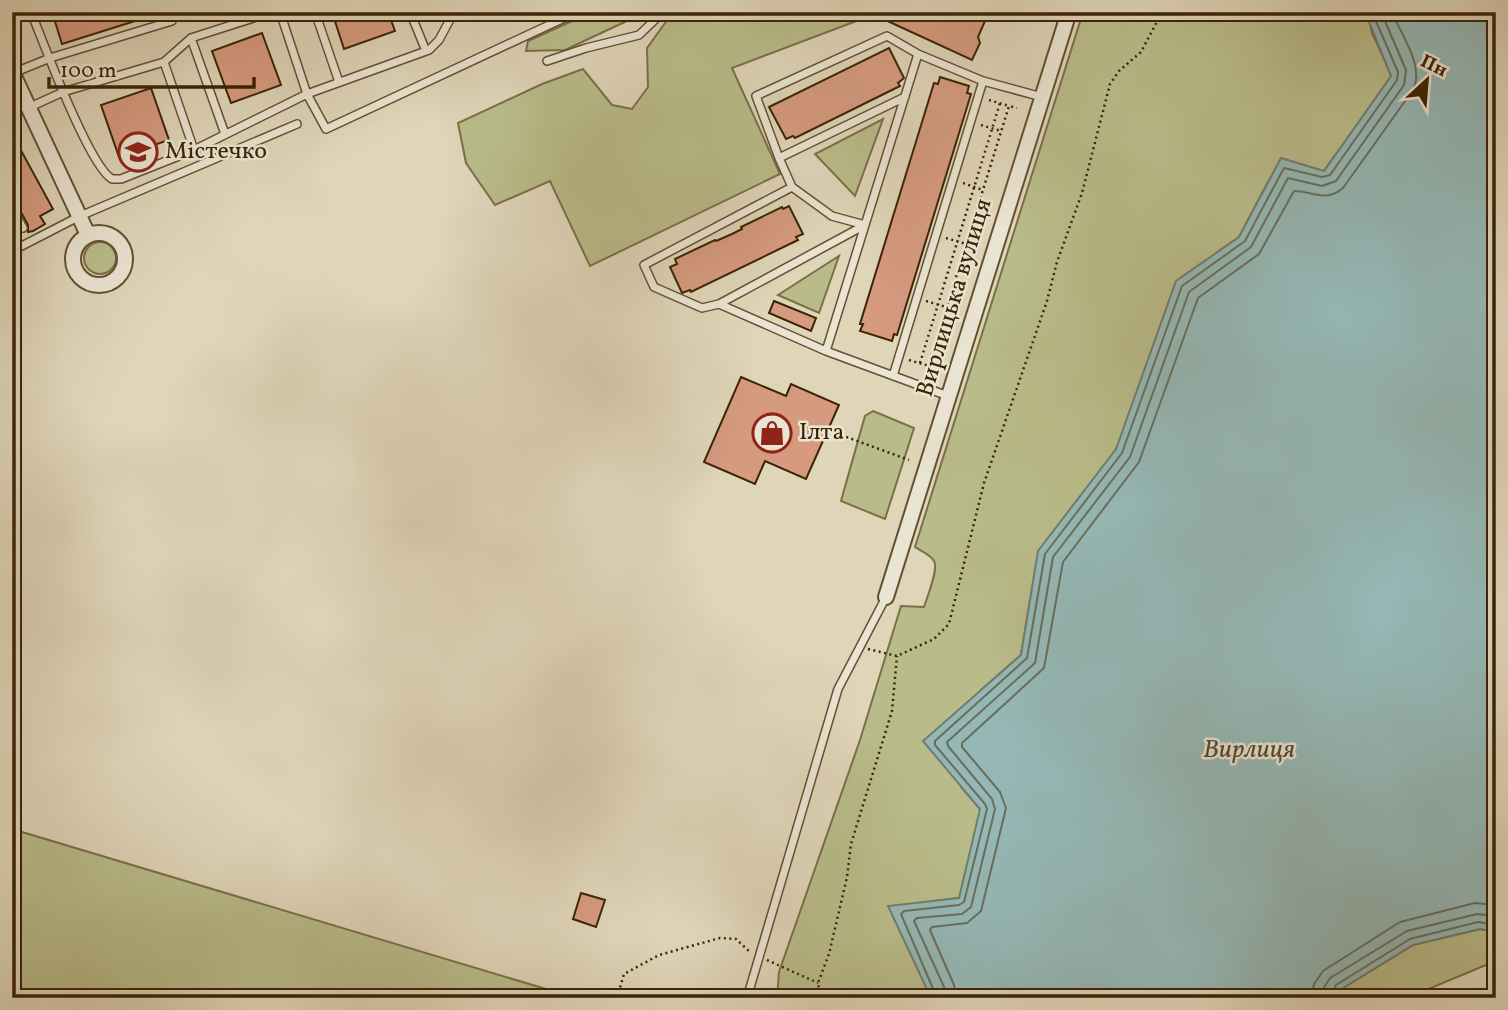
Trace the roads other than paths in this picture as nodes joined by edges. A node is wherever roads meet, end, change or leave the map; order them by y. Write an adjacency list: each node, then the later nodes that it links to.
1 (31, 12): 14 (lane)
2 (169, 12): 14 (lane)
3 (272, 12): 11 (lane)
4 (279, 12): 21 (lane)
5 (315, 12): 19 (lane)
6 (410, 12): 12 (lane)
7 (454, 12): 12 (lane)
8 (577, 12): 21 (lane)
9 (663, 12): 15 (lane)
10 (1069, 12): 23 (street, Вирлицька вулиця)
11 (191, 38): 16 (lane); 26 (lane)
12 (426, 51): 19 (lane)
13 (918, 54): 18 (lane); 22 (lane); 28 (lane)
14 (50, 58): 17 (lane); 20 (lane)
15 (547, 61)
16 (164, 62): 20 (lane); 27 (lane)
17 (13, 72): 24 (street)
18 (983, 81): 23 (lane); 38 (lane)
19 (340, 82): 21 (lane)
20 (63, 92): 24 (lane); 27 (lane)
21 (307, 94): 26 (lane)
22 (905, 97): 28 (lane); 32 (lane)
23 (1042, 97): 39 (street, Вирлицька вулиця)
24 (30, 107): 31 (street)
25 (297, 124): 31 (lane)
26 (225, 134): 27 (lane)
27 (194, 149)
28 (779, 158): 29 (lane)
29 (792, 187): 32 (lane); 36 (lane)
30 (12, 208): 33 (lane)
31 (80, 216): 34 (street); 35 (lane)
32 (865, 225): 36 (lane); 37 (lane)
33 (23, 228)
34 (88, 235)
35 (12, 251)
36 (719, 304): 37 (lane)
37 (826, 351): 38 (lane)
38 (893, 376): 39 (lane)
39 (948, 396): 40 (street, Вирлицька вулиця)
40 (886, 597): 41 (lane)
41 (747, 998)

